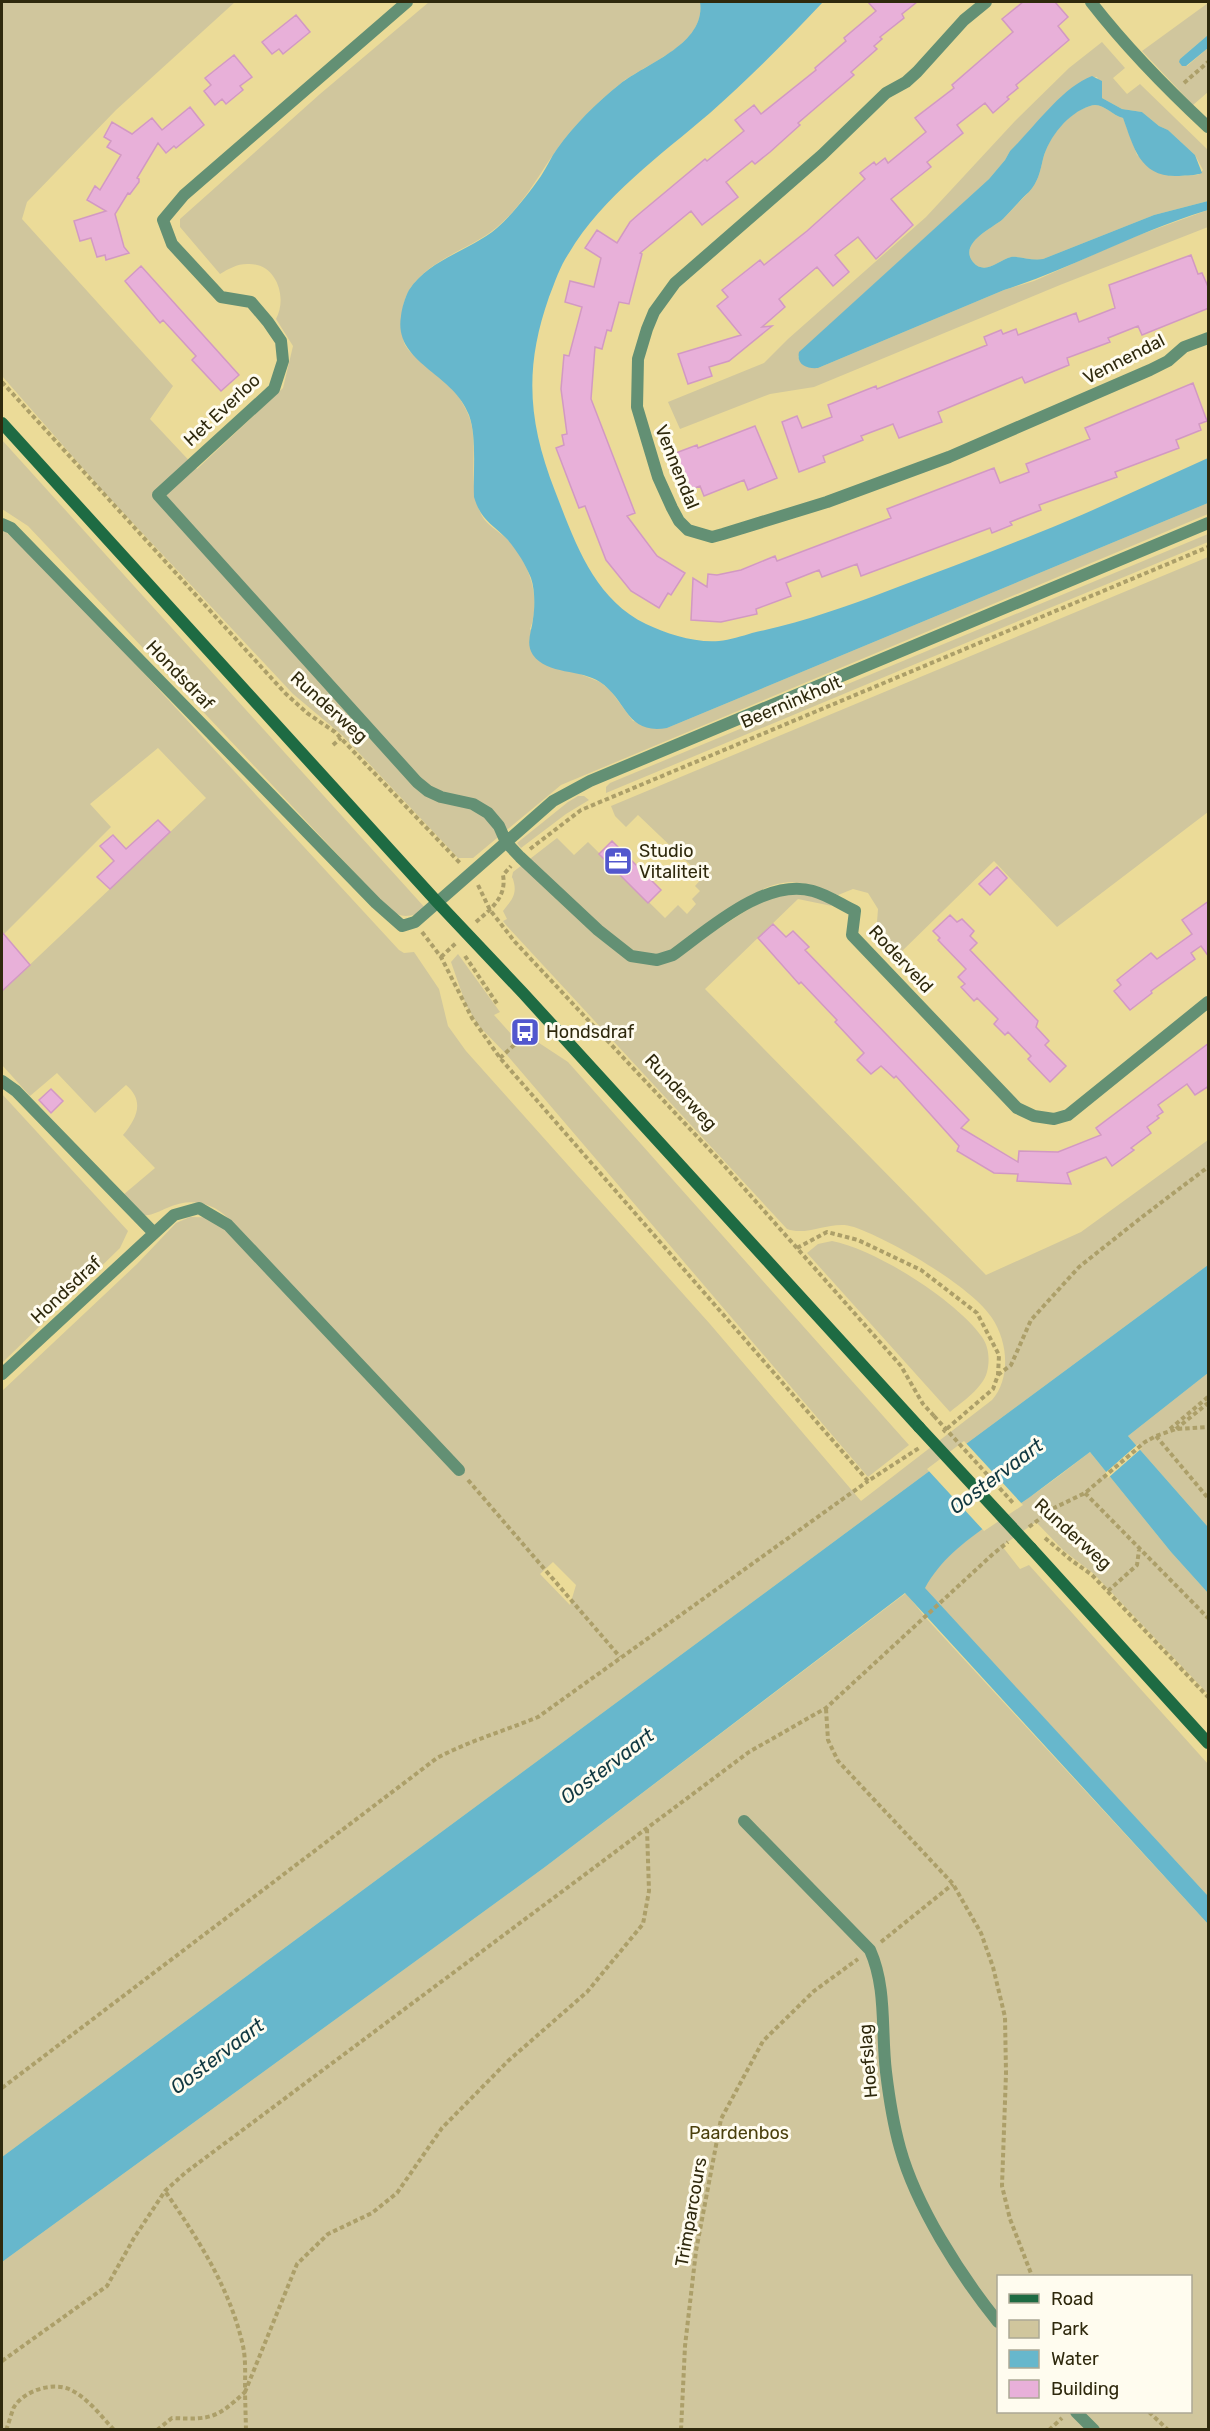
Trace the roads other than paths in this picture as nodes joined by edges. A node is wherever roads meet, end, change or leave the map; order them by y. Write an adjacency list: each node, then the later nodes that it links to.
1 (407, 2): 9 (street, Het Everloo)
2 (986, 2): 5 (street, Vennendal)
3 (1091, 2): 4 (street)
4 (1209, 127)
5 (1209, 338)
6 (2, 423): 10 (street, Runderweg)
7 (1209, 523): 9 (street, Beerninkholt)
8 (2, 524): 10 (street, Hondsdraf)
9 (506, 842): 10 (street, Beerninkholt); 11 (street, Roderveld)
10 (438, 903): 16 (street, Runderweg, bridge)
11 (1209, 1002)
12 (2, 1081): 13 (street)
13 (154, 1233): 14 (street, Hondsdraf); 15 (street, Hondsdraf)
14 (2, 1374)
15 (459, 1470)
16 (1209, 1743)
17 (744, 1821): 18 (street, Hoefslag)
18 (997, 2319)
19 (1077, 2413): 20 (street)
20 (1094, 2430)

